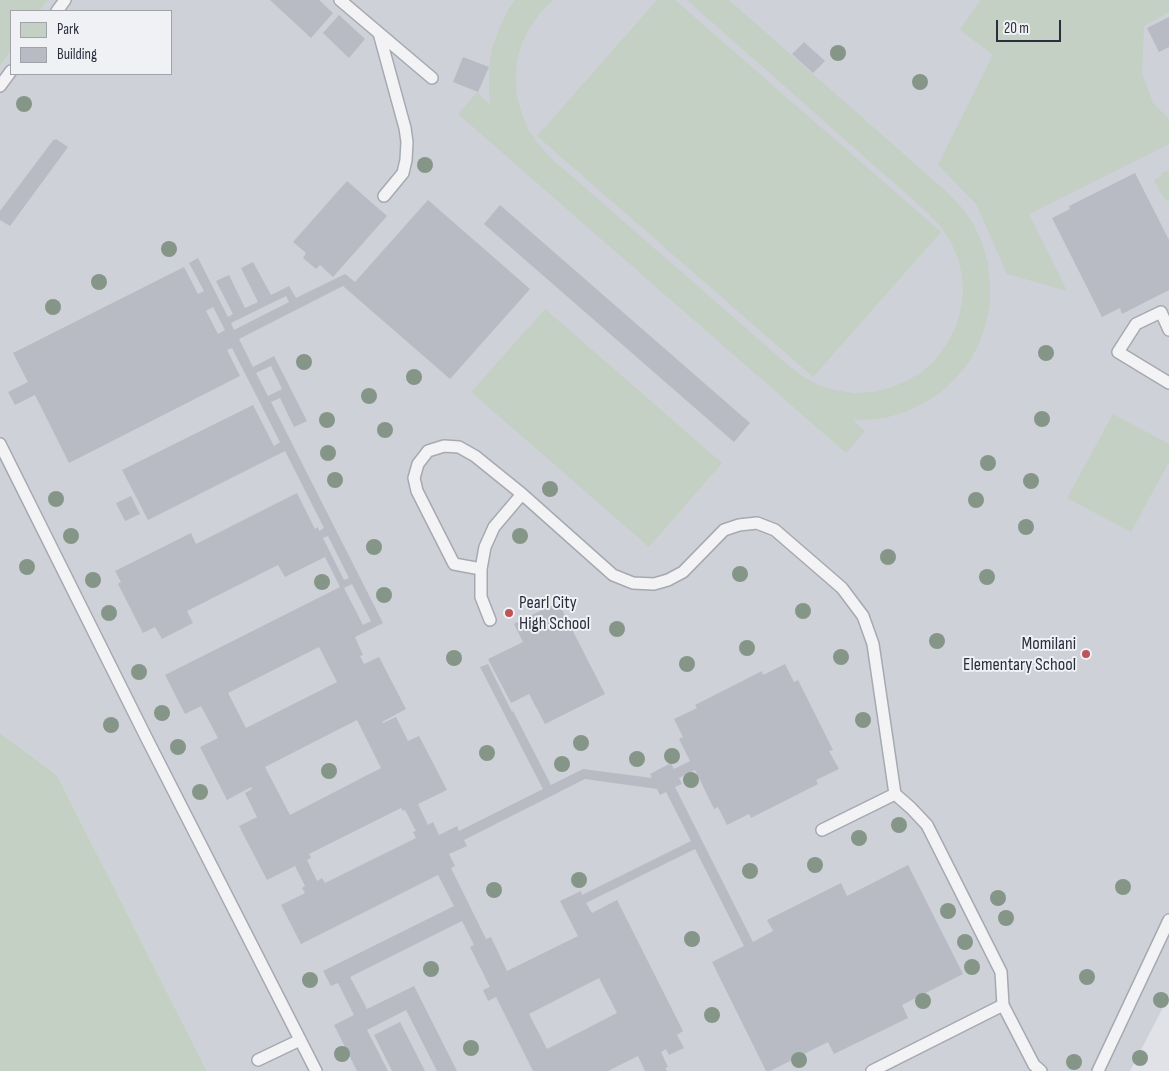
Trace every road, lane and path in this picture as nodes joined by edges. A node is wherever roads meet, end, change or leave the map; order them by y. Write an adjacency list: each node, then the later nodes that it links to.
1 (66, 0): 3 (lane)
2 (340, 0): 4 (lane)
3 (58, 10)
4 (379, 33): 6 (lane); 8 (lane)
5 (10, 72): 7 (lane)
6 (432, 78)
7 (0, 86)
8 (384, 196)
9 (1169, 330): 10 (lane)
10 (1169, 383)
11 (0, 444): 19 (lane)
12 (522, 494): 13 (lane); 13 (lane); 15 (lane)
13 (481, 569): 14 (lane)
14 (490, 620)
15 (895, 794): 16 (lane); 18 (lane)
16 (822, 830)
17 (1169, 920): 24 (lane)
18 (1002, 1005): 22 (lane); 23 (lane)
19 (300, 1040): 20 (lane); 21 (lane)
20 (258, 1060)
21 (316, 1071)
22 (872, 1071)
23 (1041, 1071)
24 (1098, 1071)

